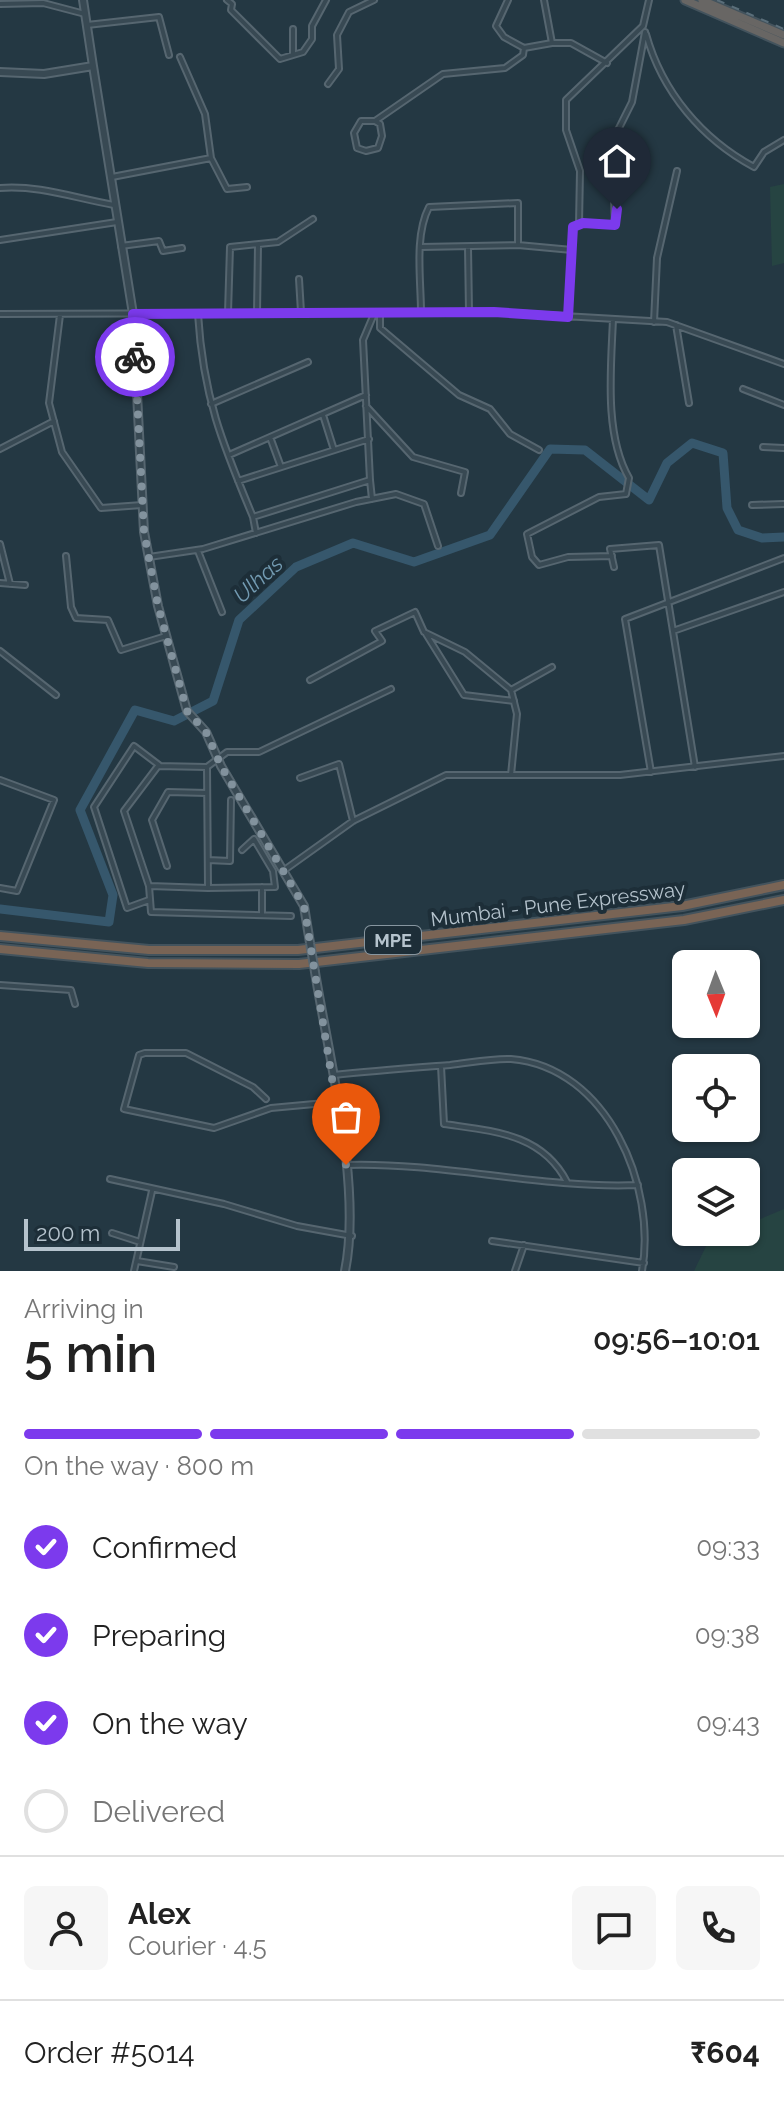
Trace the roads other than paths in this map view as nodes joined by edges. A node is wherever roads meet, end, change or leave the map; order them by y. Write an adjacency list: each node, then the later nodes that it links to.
1 (83, 0): 11 (street)
2 (227, 0): 20 (street)
3 (326, 0): 20 (street)
4 (374, 0): 26 (street)
5 (508, 0): 19 (street)
6 (544, 0): 17 (street)
7 (649, 0): 13 (street)
8 (685, 0): 18 (highway)
9 (702, 0): 16 (highway)
10 (0, 4): 11 (street)
11 (85, 14): 12 (street)
12 (87, 25): 21 (street); 24 (street)
13 (643, 26): 15 (street); 23 (street)
14 (293, 29): 20 (street)
15 (645, 32): 28 (street); 37 (street)
16 (784, 35)
17 (552, 43): 19 (street); 23 (street)
18 (784, 43)
19 (524, 48): 27 (street)
20 (293, 54)
21 (169, 55)
22 (180, 57): 29 (street)
23 (607, 63): 37 (street)
24 (93, 66): 25 (street); 31 (street)
25 (0, 72)
26 (328, 84)
27 (375, 121): 27 (street)
28 (784, 140)
29 (211, 158): 31 (street); 32 (street)
30 (677, 171): 59 (street)
31 (109, 177): 34 (street)
32 (247, 187)
33 (0, 188): 34 (street)
34 (114, 205): 36 (street)
35 (313, 219): 39 (street)
36 (117, 222): 38 (street); 41 (street)
37 (578, 225): 45 (street)
38 (0, 240)
39 (258, 245): 49 (street); 50 (street)
40 (518, 245): 42 (street); 43 (street); 45 (street)
41 (121, 246): 44 (street); 54 (street)
42 (468, 246): 43 (street); 48 (street)
43 (421, 247): 47 (street)
44 (182, 248)
45 (572, 250): 57 (street)
46 (299, 279): 51 (street)
47 (421, 312): 48 (street); 52 (street)
48 (469, 312): 57 (street)
49 (228, 313): 50 (street); 55 (street)
50 (257, 313): 51 (street)
51 (301, 313): 52 (street)
52 (378, 313): 64 (street); 77 (street)
53 (0, 314): 56 (street)
54 (133, 314): 55 (street); 56 (street); 85 (street)
55 (198, 314): 66 (street)
56 (60, 315): 70 (street)
57 (568, 317): 58 (street)
58 (613, 319): 59 (street); 93 (street)
59 (654, 322): 60 (street)
60 (676, 325): 62 (street); 65 (street)
61 (308, 362): 66 (street)
62 (784, 364)
63 (743, 389): 67 (street)
64 (366, 395): 68 (street); 69 (street)
65 (689, 403)
66 (210, 405): 78 (street)
67 (784, 405)
68 (365, 406): 72 (street); 82 (street)
69 (323, 415): 71 (street); 76 (street)
70 (54, 421): 75 (street); 85 (street)
71 (270, 437): 78 (street); 79 (street)
72 (369, 439): 76 (street); 80 (street)
73 (763, 447): 74 (street)
74 (784, 448)
75 (0, 449)
76 (334, 450): 79 (street)
77 (539, 450)
78 (229, 455): 81 (street)
79 (281, 467): 81 (street)
80 (370, 480): 83 (street); 87 (street)
81 (238, 481): 87 (street)
82 (461, 493)
83 (372, 499): 88 (street); 90 (street)
84 (784, 504): 86 (street)
85 (142, 505): 94 (street)
86 (752, 505)
87 (253, 517): 88 (street)
88 (256, 533): 91 (street)
89 (0, 544): 98 (street)
90 (438, 546)
91 (198, 550): 94 (street); 102 (street)
92 (66, 556): 105 (street)
93 (612, 556): 96 (street); 101 (street)
94 (149, 557): 105 (street)
95 (784, 558): 101 (street)
96 (614, 567)
97 (0, 583): 98 (street)
98 (10, 584): 99 (street)
99 (25, 585)
100 (784, 592): 103 (street)
101 (668, 605): 103 (street); 118 (street)
102 (222, 612)
103 (672, 631): 117 (street)
104 (424, 632): 108 (street); 110 (street); 112 (street)
105 (166, 636): 114 (street)
106 (0, 651): 111 (street)
107 (552, 667): 110 (street)
108 (310, 680)
109 (391, 689): 114 (street)
110 (511, 690): 112 (street)
111 (56, 695)
112 (514, 701): 119 (street)
113 (784, 756): 117 (street)
114 (218, 758): 116 (street); 128 (street)
115 (161, 767): 116 (street); 130 (street); 134 (street)
116 (207, 767): 122 (street)
117 (695, 767): 118 (street)
118 (651, 772): 119 (street)
119 (511, 775): 124 (street)
120 (300, 778): 124 (street)
121 (0, 780): 132 (street)
122 (207, 793): 126 (street); 127 (street)
123 (231, 800): 126 (street)
124 (353, 821): 128 (street)
125 (242, 850): 131 (street)
126 (208, 860): 133 (street)
127 (167, 866)
128 (283, 871): 143 (street, bridge)
129 (784, 885): 138 (highway, Mumbai - Pune Expressway / MPE)
130 (149, 886): 133 (street); 134 (street)
131 (262, 887): 133 (street); 136 (street)
132 (0, 888)
133 (208, 888)
134 (150, 900): 136 (street)
135 (784, 900): 139 (highway, Mumbai - Pune Expressway / MPE)
136 (262, 915): 137 (street)
137 (291, 916)
138 (0, 936)
139 (0, 949)
140 (0, 985): 141 (street)
141 (75, 1004)
142 (441, 1066): 143 (street); 148 (street); 149 (street)
143 (331, 1075): 145 (street)
144 (266, 1099): 145 (street)
145 (336, 1102): 146 (street)
146 (346, 1165): 148 (street); 152 (street)
147 (110, 1179): 150 (street)
148 (567, 1182): 149 (street)
149 (638, 1185): 157 (street)
150 (152, 1191): 152 (street); 154 (street)
151 (112, 1233): 154 (street)
152 (352, 1236): 160 (street)
153 (492, 1241): 155 (street)
154 (140, 1242): 156 (street)
155 (524, 1245): 157 (street); 161 (street)
156 (137, 1261): 158 (street); 159 (street)
157 (644, 1263): 162 (street)
158 (174, 1267)
159 (134, 1271)
160 (345, 1271)
161 (515, 1271)
162 (642, 1271)

